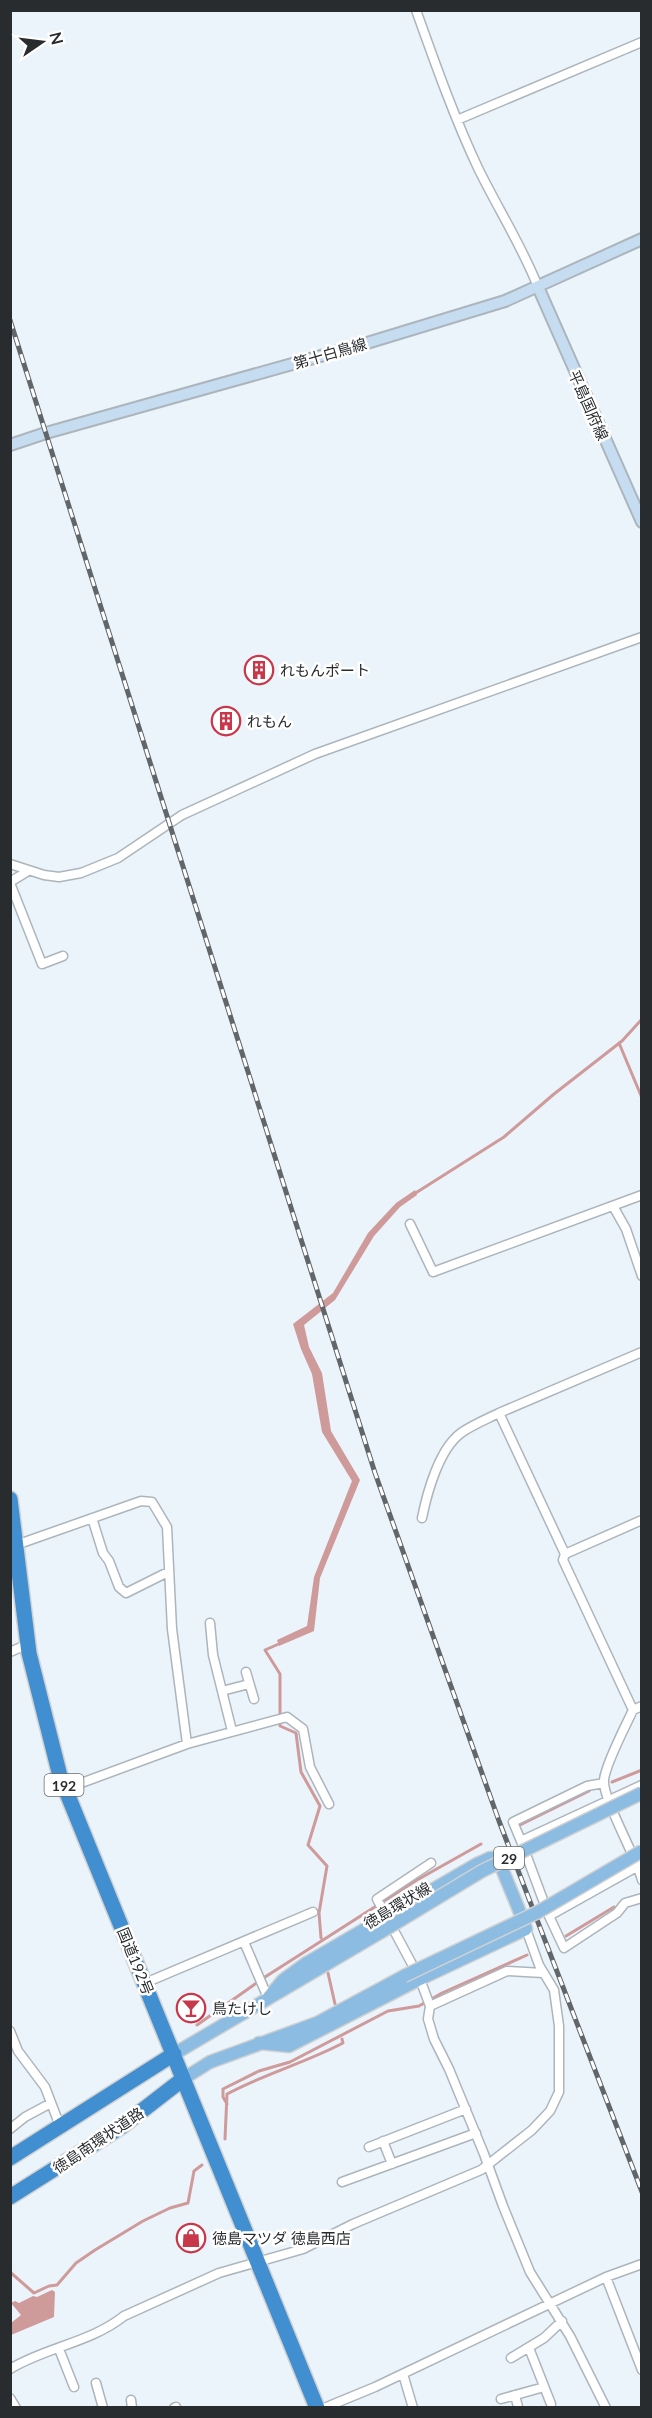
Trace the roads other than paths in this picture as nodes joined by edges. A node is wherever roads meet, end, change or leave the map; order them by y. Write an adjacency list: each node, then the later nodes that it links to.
1 (416, 10): 3 (street)
2 (642, 42): 3 (street)
3 (456, 120): 5 (street)
4 (642, 239): 5 (main road, 第十白鳥線)
5 (538, 287): 6 (main road, 第十白鳥線); 7 (main road, 平島国府線)
6 (10, 445)
7 (642, 522)
8 (642, 637): 10 (street)
9 (10, 864): 10 (street)
10 (28, 871): 11 (street)
11 (10, 882): 12 (street)
12 (63, 956)
13 (642, 1195): 14 (street)
14 (613, 1206): 15 (street); 16 (street)
15 (410, 1224)
16 (642, 1276)
17 (642, 1352): 18 (street)
18 (499, 1413): 21 (street); 24 (street)
19 (10, 1499): 23 (highway, 国道192号 / 192)
20 (92, 1518): 23 (street); 25 (street); 25 (street)
21 (422, 1518)
22 (642, 1520): 24 (street)
23 (16, 1545): 27 (highway, 国道192号 / 192)
24 (565, 1554): 34 (street)
25 (168, 1572): 36 (street)
26 (210, 1623): 31 (street)
27 (28, 1644): 28 (street); 39 (highway, 国道192号 / 192)
28 (10, 1652)
29 (246, 1672): 30 (street)
30 (249, 1684): 31 (street); 32 (street)
31 (222, 1691): 35 (street)
32 (254, 1699)
33 (642, 1706): 34 (street)
34 (633, 1710): 37 (street)
35 (232, 1731): 36 (street); 42 (street)
36 (187, 1744): 39 (street)
37 (604, 1783): 41 (street); 43 (street)
38 (642, 1785): 41 (street)
39 (65, 1789): 56 (highway, 国道192号 / 192)
40 (642, 1793): 57 (main road, 徳島環状線 / 29, bridge)
41 (609, 1801): 43 (street); 46 (street)
42 (329, 1804)
43 (521, 1841): 51 (street)
44 (642, 1851): 60 (main road, bridge)
45 (431, 1863): 49 (street)
46 (640, 1865): 47 (street); 51 (street)
47 (641, 1879)
48 (642, 1898): 51 (street)
49 (381, 1909): 52 (main road); 55 (street); 57 (main road)
50 (313, 1912): 53 (street)
51 (549, 1916)
52 (526, 1929): 54 (street); 55 (main road)
53 (244, 1942): 56 (street); 57 (street)
54 (543, 1973): 58 (street); 72 (street)
55 (420, 1979): 58 (street); 60 (main road)
56 (145, 1983): 61 (highway, 国道192号 / 192)
57 (268, 1998): 61 (main road, 徳島環状線 / 29)
58 (428, 2002): 64 (street)
59 (10, 2031): 63 (street)
60 (259, 2043): 62 (main road)
61 (174, 2055): 62 (highway, 国道192号 / 192); 65 (highway, 徳島南環状道路)
62 (183, 2079): 74 (highway, 徳島南環状道路); 75 (highway, 国道192号 / 192)
63 (51, 2103): 65 (street); 66 (street)
64 (466, 2109): 67 (street); 68 (street)
65 (60, 2126): 70 (highway, 徳島南環状道路)
66 (10, 2129)
67 (476, 2133): 71 (street); 72 (street)
68 (383, 2141): 69 (street); 71 (street)
69 (369, 2147)
70 (10, 2158)
71 (392, 2164): 73 (street)
72 (488, 2164): 75 (street); 78 (street)
73 (342, 2182)
74 (10, 2198)
75 (258, 2261): 81 (street); 96 (highway, 国道192号 / 192)
76 (642, 2264): 77 (street)
77 (606, 2277): 78 (street); 84 (street)
78 (552, 2303): 79 (street); 85 (street)
79 (562, 2320): 80 (street); 99 (street)
80 (529, 2348): 82 (street); 88 (street)
81 (59, 2349): 83 (street); 87 (street)
82 (511, 2358)
83 (10, 2369)
84 (642, 2370)
85 (403, 2374): 97 (street); 98 (street)
86 (96, 2383): 95 (street)
87 (74, 2387)
88 (544, 2387): 89 (street); 92 (street)
89 (515, 2395): 91 (street); 93 (street)
90 (10, 2398): 94 (street)
91 (501, 2399)
92 (551, 2404)
93 (518, 2407)
94 (16, 2408)
95 (103, 2408)
96 (317, 2408)
97 (324, 2408)
98 (413, 2408)
99 (606, 2408)

